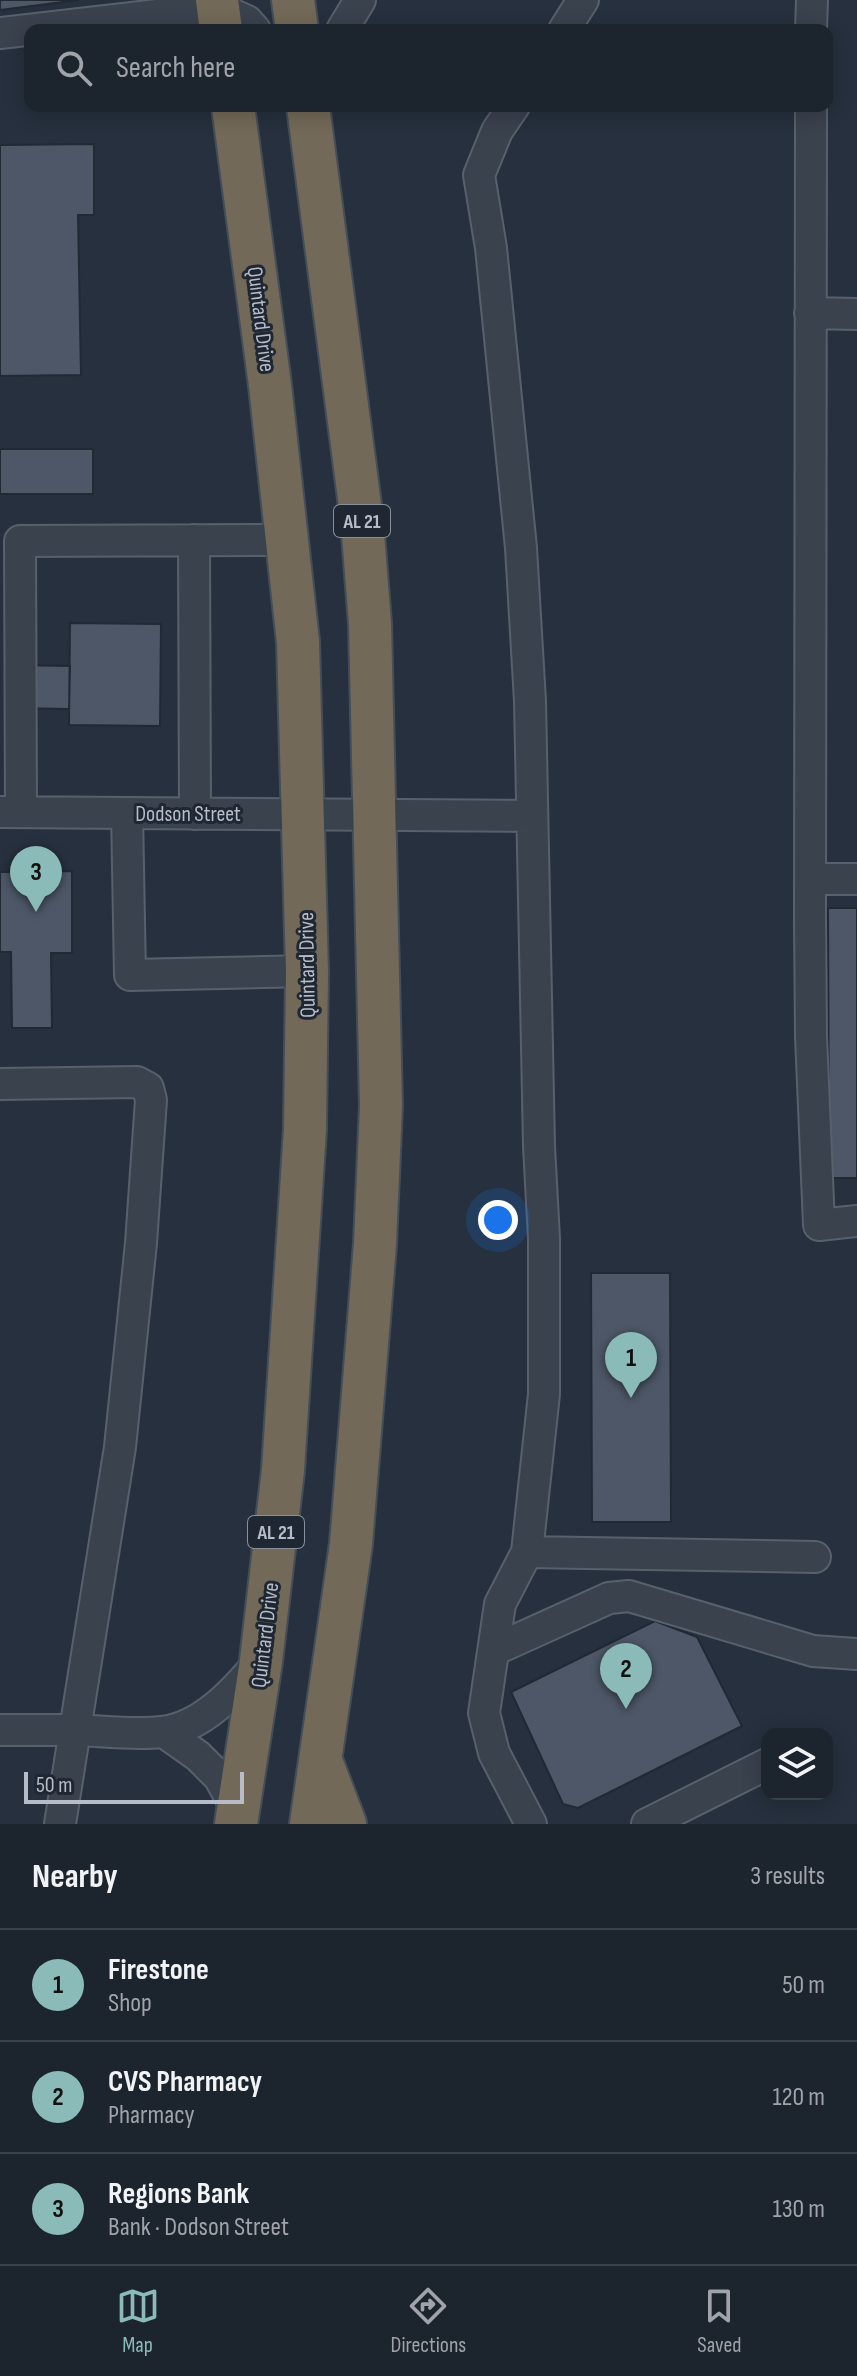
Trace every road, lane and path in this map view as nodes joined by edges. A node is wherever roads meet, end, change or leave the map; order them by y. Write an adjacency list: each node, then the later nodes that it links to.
1 (293, 0): 8 (highway)
2 (360, 0): 9 (street)
3 (583, 0): 10 (street)
4 (812, 0): 11 (street)
5 (219, 13): 6 (street); 7 (street)
6 (99, 24)
7 (250, 24)
8 (296, 24)
9 (346, 24)
10 (568, 24)
11 (811, 24)
12 (24, 31): 13 (street)
13 (0, 33)
14 (234, 112): 21 (highway, Quintard Drive / AL 21)
15 (309, 112): 26 (highway, AL 21)
16 (510, 112): 27 (street)
17 (811, 112): 18 (street)
18 (810, 313): 19 (street); 28 (street)
19 (857, 314)
20 (194, 540): 21 (street); 22 (street); 24 (street)
21 (286, 540): 25 (highway, Quintard Drive / AL 21)
22 (10, 812): 23 (street, Dodson Street)
23 (127, 813): 24 (street, Dodson Street); 30 (street)
24 (195, 814): 25 (street, Dodson Street)
25 (302, 814): 26 (street, Dodson Street); 30 (highway, Quintard Drive / AL 21)
26 (375, 815): 27 (street, Dodson Street); 41 (highway, AL 21)
27 (532, 816): 33 (street)
28 (810, 879): 29 (street); 32 (street)
29 (857, 879)
30 (307, 971): 37 (highway, Quintard Drive / AL 21)
31 (0, 1084): 39 (street)
32 (857, 1221)
33 (527, 1552): 34 (street); 35 (street)
34 (815, 1557)
35 (494, 1650): 36 (street); 47 (street)
36 (857, 1654)
37 (261, 1661): 40 (street); 43 (highway, Quintard Drive / AL 21)
38 (0, 1730): 39 (street)
39 (75, 1730): 40 (street); 44 (street)
40 (164, 1732): 43 (street)
41 (320, 1759): 45 (highway, AL 21); 46 (highway)
42 (761, 1767): 48 (street)
43 (237, 1819)
44 (60, 1824)
45 (311, 1824)
46 (345, 1824)
47 (531, 1824)
48 (647, 1824)

